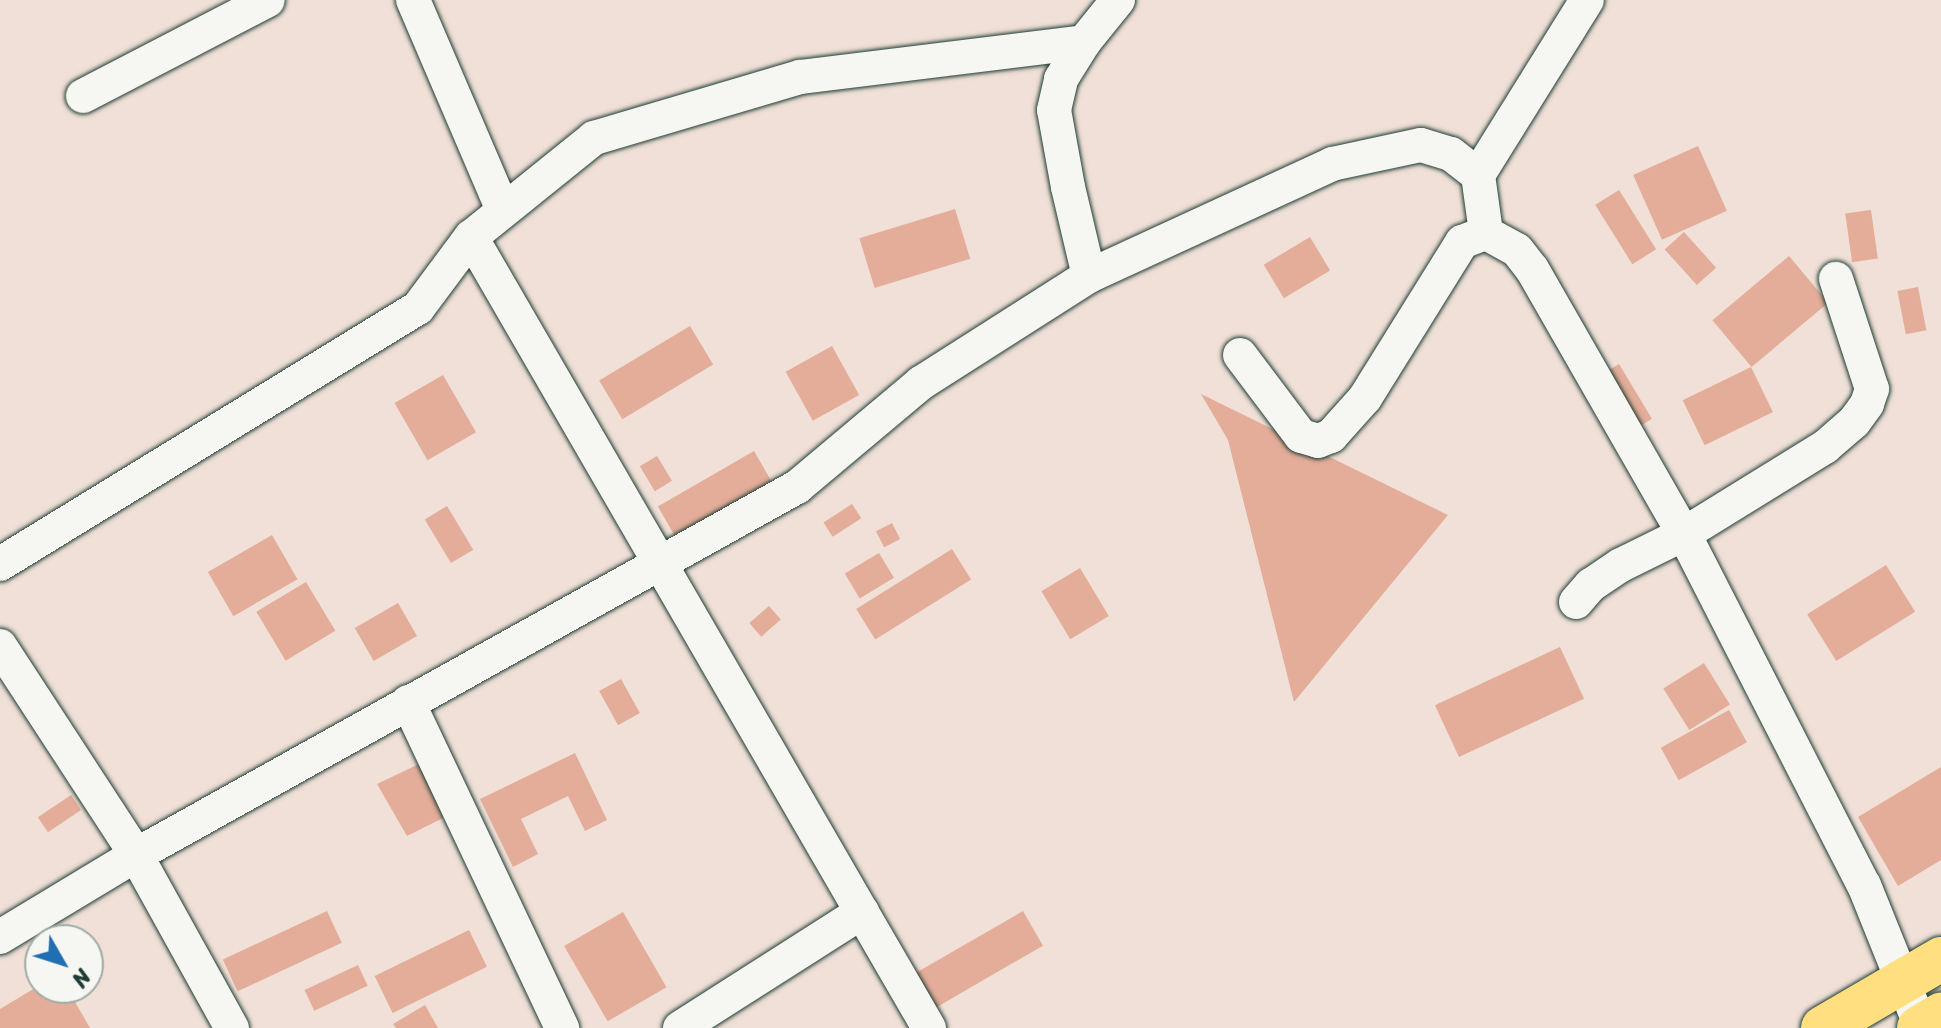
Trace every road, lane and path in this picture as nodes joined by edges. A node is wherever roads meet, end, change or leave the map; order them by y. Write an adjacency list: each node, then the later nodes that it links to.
1 (268, 0): 6 (street)
2 (413, 0): 8 (street)
3 (1118, 0): 5 (street)
4 (1587, 0): 7 (street)
5 (1084, 42): 8 (street); 11 (street)
6 (83, 96)
7 (1478, 175): 9 (street); 11 (street)
8 (503, 210): 10 (street)
9 (1486, 233): 13 (street); 14 (street)
10 (471, 237): 15 (street); 16 (street)
11 (1089, 276): 15 (street)
12 (1836, 279): 14 (street)
13 (1240, 355)
14 (1684, 534): 17 (street); 24 (street)
15 (659, 562): 19 (street); 21 (street)
16 (0, 564)
17 (1576, 602)
18 (0, 646): 20 (street)
19 (408, 702): 20 (street); 27 (street)
20 (136, 855): 22 (street); 26 (street)
21 (862, 912): 28 (street); 29 (street)
22 (0, 937)
23 (1941, 959): 24 (main road)
24 (1904, 982): 25 (street); 30 (main road)
25 (1927, 1023)
26 (232, 1028)
27 (562, 1028)
28 (680, 1028)
29 (929, 1028)
30 (1823, 1028)

